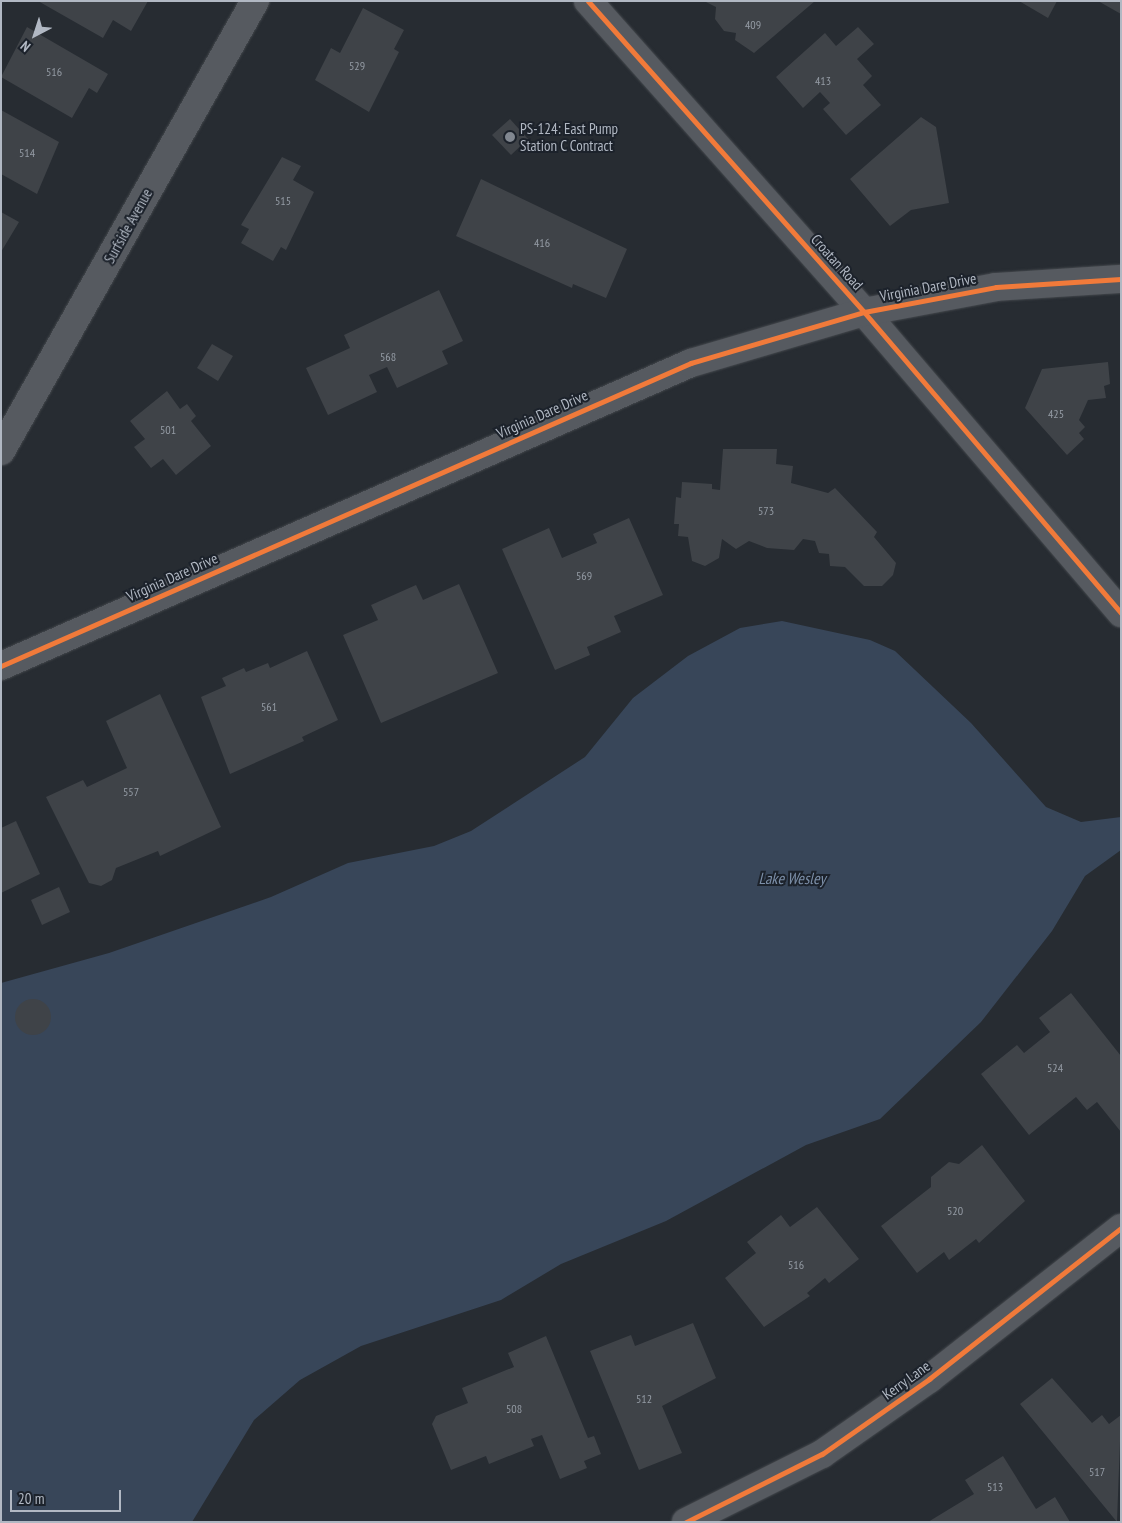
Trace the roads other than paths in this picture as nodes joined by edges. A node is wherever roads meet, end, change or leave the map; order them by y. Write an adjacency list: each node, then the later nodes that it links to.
1 (255, 1): 5 (street, Surfside Avenue)
2 (588, 1): 4 (street, Croatan Road)
3 (1121, 279): 4 (street, Virginia Dare Drive)
4 (864, 312): 6 (street, Croatan Road); 7 (street, Virginia Dare Drive)
5 (1, 452)
6 (1121, 613)
7 (1, 666)
8 (1121, 1228): 9 (street, Kerry Lane)
9 (686, 1522)

